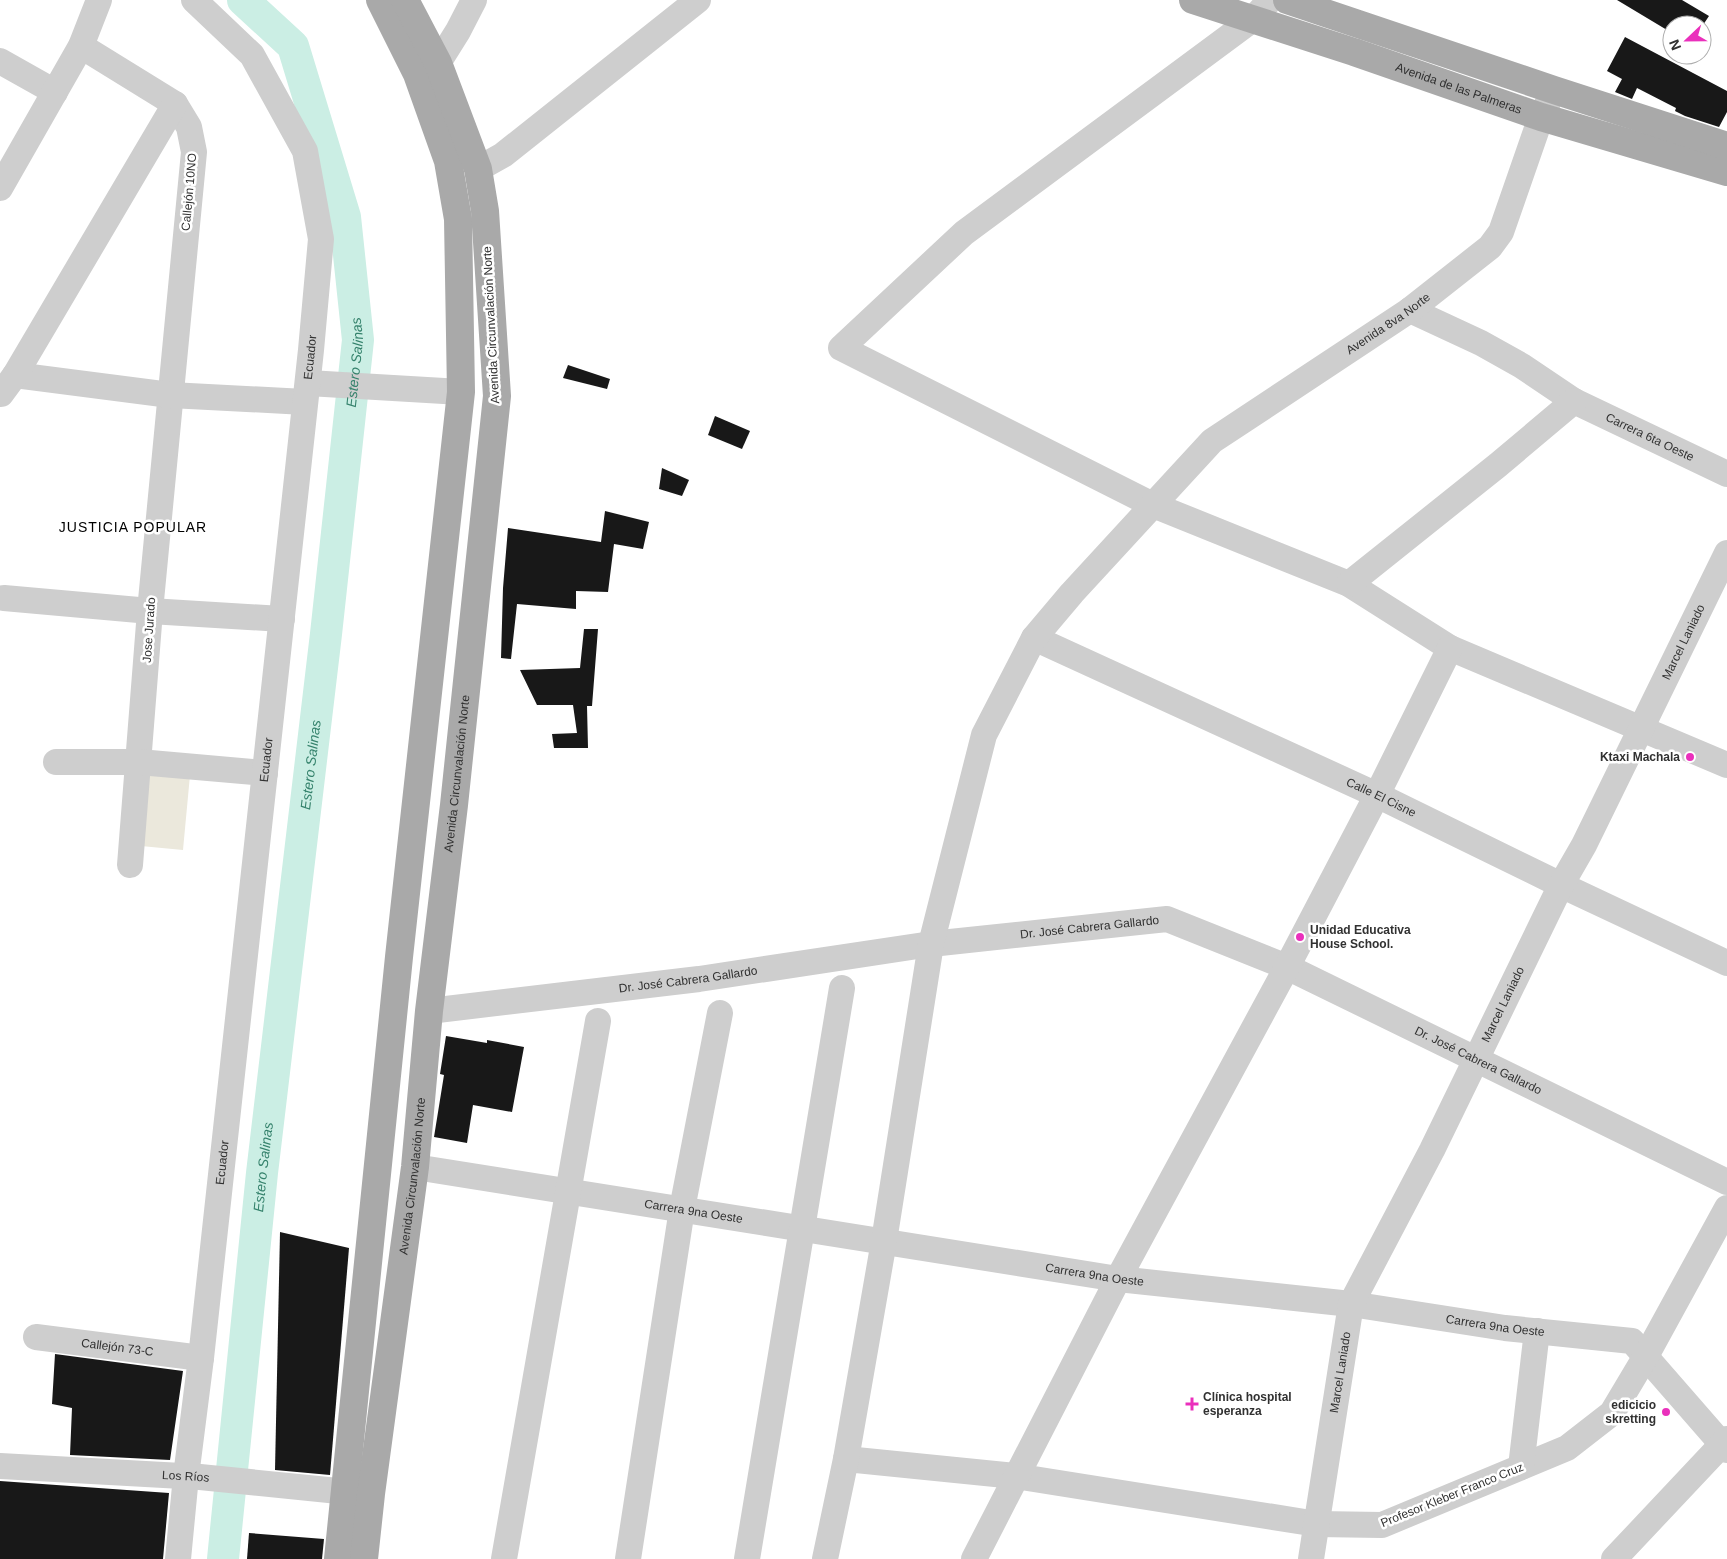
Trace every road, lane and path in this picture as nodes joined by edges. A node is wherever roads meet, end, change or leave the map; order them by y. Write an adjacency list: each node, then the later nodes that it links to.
1 (99, 0): 10 (street)
2 (194, 0): 22 (street, Ecuador)
3 (380, 0): 12 (main road, Avenida Circunvalación Norte)
4 (405, 0): 12 (main road, Avenida Circunvalación Norte)
5 (474, 0): 12 (street)
6 (698, 0): 18 (street)
7 (1192, 0): 9 (main road, Avenida de las Palmeras)
8 (1287, 0): 13 (main road)
9 (1261, 10): 16 (main road, Avenida de las Palmeras); 27 (street)
10 (81, 46): 14 (street); 15 (street, Callejón 10NO)
11 (0, 60): 14 (street)
12 (428, 68): 18 (main road, Avenida Circunvalación Norte); 23 (main road, Avenida Circunvalación Norte)
13 (1554, 90): 16 (street, Avenida 8va Norte); 17 (main road)
14 (55, 92): 20 (street)
15 (175, 104): 24 (street, Callejón 10NO); 24 (street)
16 (1541, 116): 19 (main road, Avenida de las Palmeras); 21 (street, Avenida 8va Norte)
17 (1727, 146)
18 (478, 169): 45 (main road, Avenida Circunvalación Norte)
19 (1727, 172)
20 (0, 188)
21 (1410, 310): 25 (street, Carrera 6ta Oeste); 27 (street, Avenida 8va Norte)
22 (312, 390): 23 (street); 24 (street); 32 (street, Ecuador)
23 (461, 392): 44 (main road, Avenida Circunvalación Norte)
24 (170, 395): 31 (street, Jose Jurado)
25 (1574, 401): 26 (street, Carrera 6ta Oeste); 29 (street)
26 (1727, 474)
27 (1154, 505): 29 (street); 33 (street, Avenida 8va Norte)
28 (1727, 553): 35 (street, Marcel Laniado)
29 (1349, 584): 34 (street)
30 (4, 598): 31 (street)
31 (150, 611): 32 (street); 37 (street, Jose Jurado)
32 (282, 619): 39 (street, Ecuador)
33 (1034, 638): 40 (street, Calle El Cisne); 43 (street, Avenida 8va Norte)
34 (1450, 648): 35 (street); 40 (street)
35 (1641, 728): 38 (street); 42 (street, Marcel Laniado)
36 (56, 762): 37 (street)
37 (139, 762): 39 (street); 41 (street, Jose Jurado)
38 (1727, 765)
39 (265, 774): 65 (street, Ecuador)
40 (1377, 795): 42 (street, Calle El Cisne); 47 (street)
41 (130, 865)
42 (1562, 885): 46 (street, Calle El Cisne); 52 (street, Marcel Laniado)
43 (931, 944): 47 (street, Dr. José Cabrera Gallardo); 49 (street, Dr. José Cabrera Gallardo); 59 (street, Avenida 8va Norte)
44 (399, 958): 45 (main road); 72 (main road, Avenida Circunvalación Norte)
45 (434, 963): 49 (main road, Avenida Circunvalación Norte)
46 (1727, 963)
47 (1287, 967): 52 (street, Dr. José Cabrera Gallardo); 60 (street)
48 (842, 988): 58 (street)
49 (429, 1011): 53 (main road, Avenida Circunvalación Norte)
50 (720, 1013): 57 (street)
51 (598, 1021): 55 (street)
52 (1478, 1059): 54 (street, Dr. José Cabrera Gallardo); 61 (street, Marcel Laniado)
53 (415, 1167): 55 (street, Carrera 9na Oeste); 72 (main road, Avenida Circunvalación Norte)
54 (1727, 1182)
55 (568, 1191): 57 (street, Carrera 9na Oeste); 77 (street)
56 (1727, 1208): 64 (street, Profesor Kleber Franco Cruz)
57 (682, 1209): 58 (street, Carrera 9na Oeste); 78 (street)
58 (802, 1227): 59 (street, Carrera 9na Oeste); 79 (street)
59 (884, 1240): 60 (street, Carrera 9na Oeste); 67 (street, Avenida 8va Norte)
60 (1118, 1278): 61 (street, Carrera 9na Oeste); 70 (street)
61 (1351, 1304): 62 (street, Carrera 9na Oeste); 73 (street, Marcel Laniado)
62 (1537, 1331): 64 (street, Carrera 9na Oeste); 69 (street)
63 (36, 1337): 65 (street, Callejón 73-C)
64 (1646, 1356): 66 (street, Carrera 9na Oeste); 69 (street, Profesor Kleber Franco Cruz)
65 (201, 1358): 71 (street, Ecuador)
66 (1725, 1445): 83 (street)
67 (846, 1459): 70 (street, Profesor Kleber Franco Cruz); 80 (street, Avenida 8va Norte)
68 (0, 1466): 71 (street, Los Ríos)
69 (1521, 1467): 73 (street, Profesor Kleber Franco Cruz)
70 (1015, 1476): 73 (street, Profesor Kleber Franco Cruz); 81 (street)
71 (193, 1477): 72 (street, Los Ríos); 74 (street, Ecuador)
72 (358, 1493): 75 (main road, Avenida Circunvalación Norte); 76 (main road, Avenida Circunvalación Norte)
73 (1318, 1524): 82 (street, Marcel Laniado)
74 (178, 1559)
75 (338, 1559)
76 (364, 1559)
77 (504, 1559)
78 (628, 1559)
79 (747, 1559)
80 (826, 1559)
81 (974, 1559)
82 (1311, 1559)
83 (1614, 1559)

